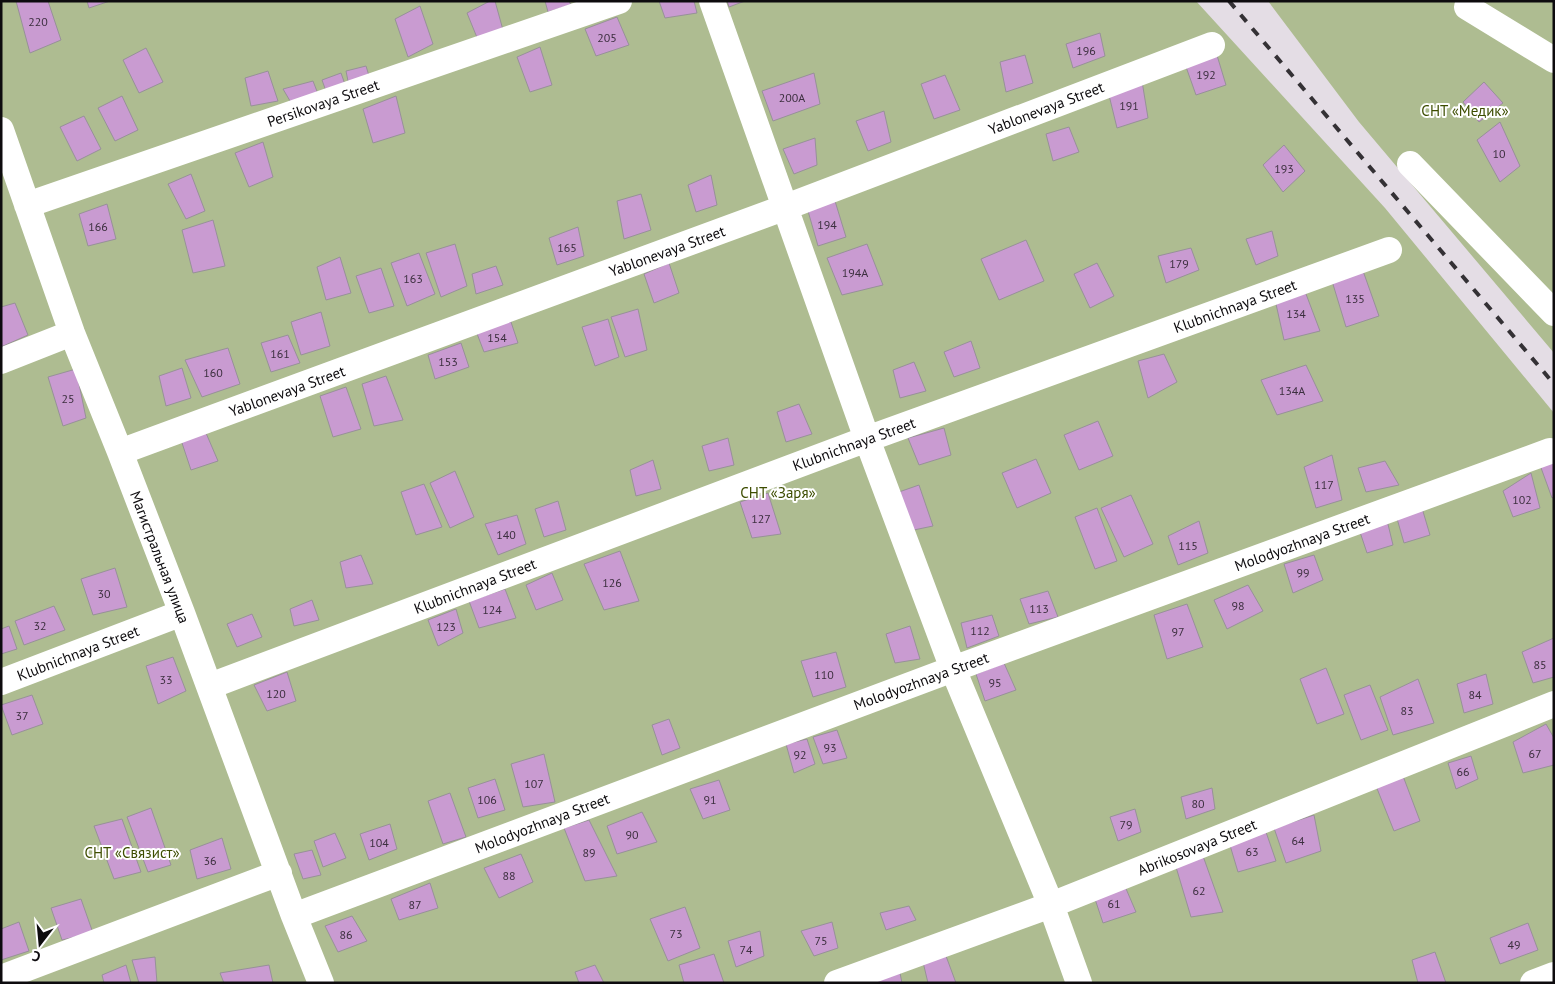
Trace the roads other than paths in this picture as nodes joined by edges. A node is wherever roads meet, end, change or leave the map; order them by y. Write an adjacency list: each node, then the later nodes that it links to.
1 (619, 1): 8 (street, Persikovaya Street)
2 (712, 1): 9 (street)
3 (1466, 6): 5 (street)
4 (1212, 46): 9 (street, Yablonevaya Street)
5 (1554, 60)
6 (1, 130): 8 (street, Магистральная улица)
7 (1410, 164): 11 (street)
8 (27, 205): 12 (street, Магистральная улица)
9 (786, 207): 14 (street); 16 (street, Yablonevaya Street)
10 (1389, 250): 14 (street, Klubnichnaya Street)
11 (1554, 313)
12 (72, 333): 13 (street); 16 (street, Магистральная улица)
13 (1, 361)
14 (867, 438): 18 (street); 20 (street, Klubnichnaya Street)
15 (1550, 451): 18 (street, Molodyozhnaya Street)
16 (120, 452): 17 (street, Магистральная улица)
17 (182, 613): 19 (street, Klubnichnaya Street); 20 (street, Магистральная улица)
18 (953, 669): 23 (street); 24 (street, Molodyozhnaya Street)
19 (1, 682)
20 (210, 686): 22 (street, Магистральная улица)
21 (1554, 704): 23 (street, Abrikosovaya Street)
22 (279, 873): 24 (street, Магистральная улица); 26 (street)
23 (1051, 905): 28 (street, Abrikosovaya Street); 29 (street)
24 (294, 916): 27 (street, Магистральная улица)
25 (1554, 975): 30 (street)
26 (1, 978)
27 (321, 983)
28 (837, 983)
29 (1079, 983)
30 (1534, 983)

